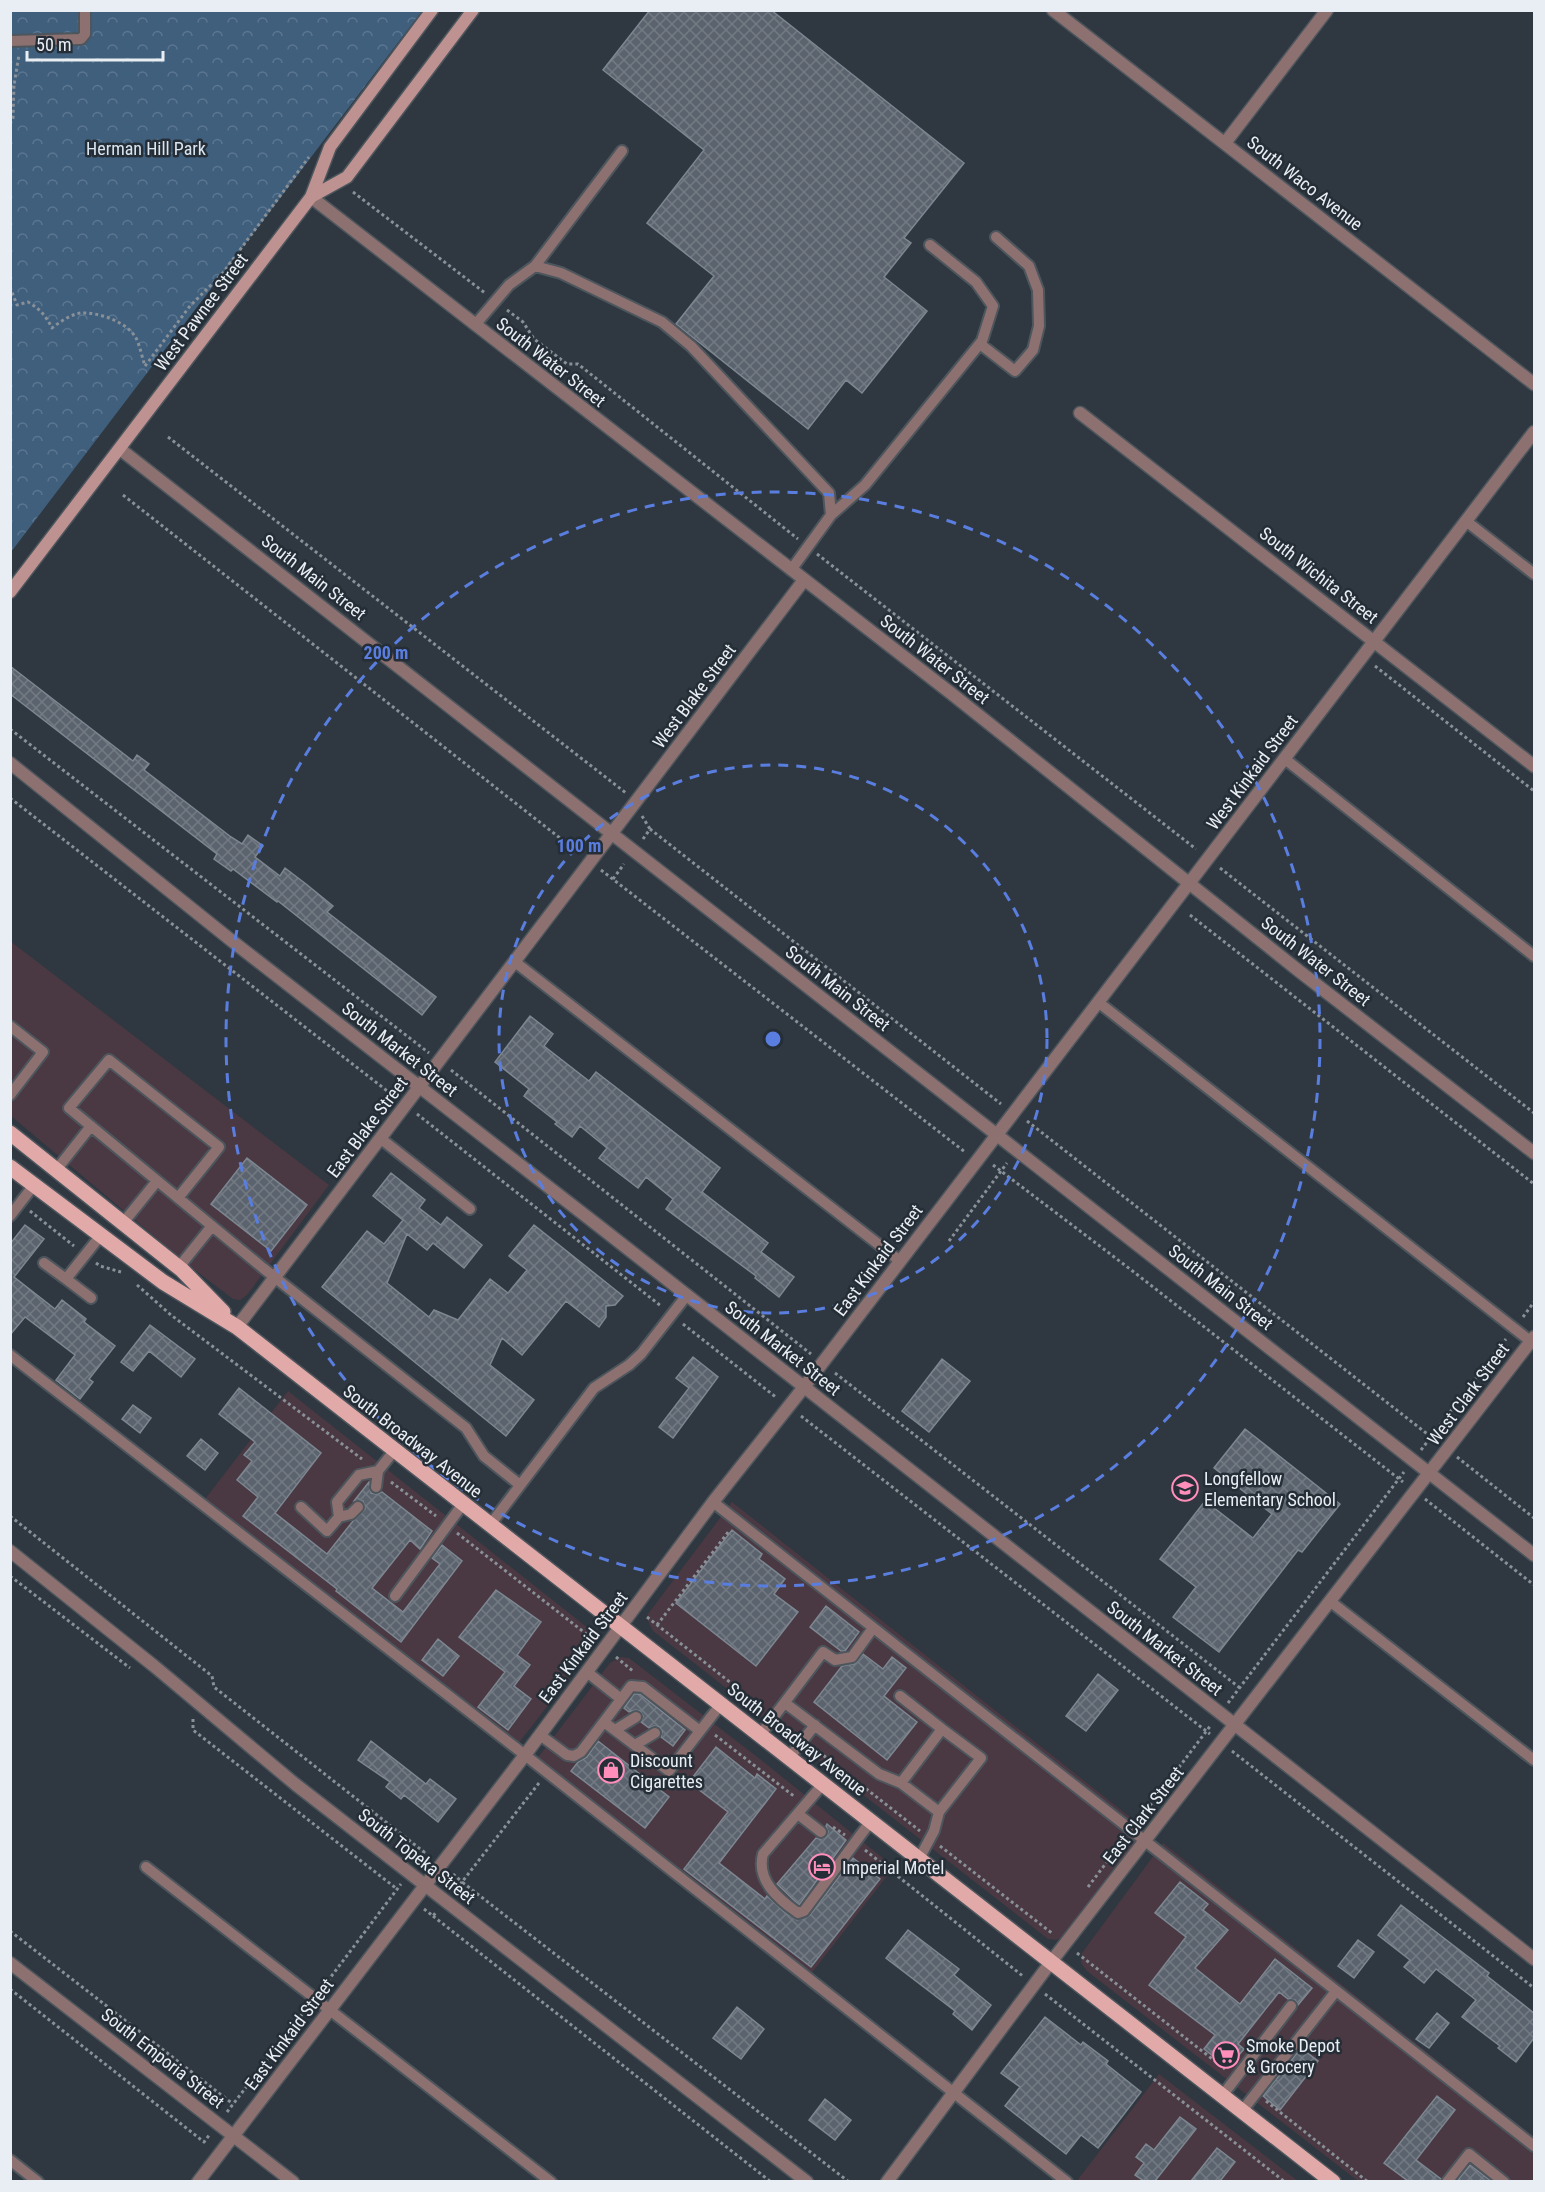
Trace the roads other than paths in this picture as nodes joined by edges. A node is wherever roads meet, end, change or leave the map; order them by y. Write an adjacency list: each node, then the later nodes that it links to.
1 (85, 10): 6 (lane)
2 (432, 10): 9 (main road, West Pawnee Street)
3 (473, 10): 9 (main road, West Pawnee Street)
4 (1053, 10): 7 (street, South Waco Avenue)
5 (1327, 10): 7 (street)
6 (16, 41)
7 (1225, 143): 15 (street, South Waco Avenue)
8 (622, 152): 12 (lane)
9 (311, 197): 13 (street, South Water Street); 18 (main road, West Pawnee Street)
10 (996, 237): 14 (lane)
11 (930, 245): 14 (lane)
12 (535, 266): 13 (lane); 19 (lane)
13 (475, 325): 21 (street, South Water Street)
14 (980, 344): 19 (lane)
15 (1534, 384)
16 (1080, 413): 25 (street, South Wichita Street)
17 (1534, 432): 20 (street, West Kinkaid Street)
18 (120, 449): 24 (main road, West Pawnee Street); 29 (street, South Main Street)
19 (831, 515): 21 (lane)
20 (1466, 521): 22 (lane); 25 (street, West Kinkaid Street)
21 (791, 570): 23 (street, South Water Street)
22 (1534, 574)
23 (804, 580): 29 (street, West Blake Street); 30 (street, South Water Street)
24 (10, 592)
25 (1374, 641): 26 (street, West Kinkaid Street); 28 (street, South Wichita Street)
26 (1285, 759): 30 (street, West Kinkaid Street); 31 (lane)
27 (10, 763): 35 (street, South Market Street)
28 (1534, 766)
29 (613, 834): 32 (street, East Blake Street); 39 (street, South Main Street)
30 (1189, 884): 33 (street, West Kinkaid Street); 41 (street, South Water Street)
31 (1534, 956)
32 (516, 962): 35 (street, East Blake Street); 52 (lane)
33 (1098, 1002): 39 (street, West Kinkaid Street); 60 (lane)
34 (10, 1026): 36 (lane)
35 (420, 1087): 40 (street, East Blake Street); 57 (street, South Market Street)
36 (10, 1095)
37 (91, 1126): 43 (lane); 44 (lane); 46 (lane)
38 (10, 1133): 43 (main road, South Broadway Avenue)
39 (997, 1134): 52 (street, East Kinkaid Street); 65 (street, South Main Street)
40 (380, 1138): 47 (lane); 55 (street, East Blake Street)
41 (1534, 1153)
42 (10, 1167): 45 (main road, South Broadway Avenue)
43 (57, 1169): 49 (main road, South Broadway Avenue)
44 (157, 1181): 46 (lane); 49 (lane)
45 (34, 1185): 48 (lane); 51 (main road, South Broadway Avenue)
46 (178, 1198): 50 (lane)
47 (470, 1209)
48 (10, 1216)
49 (123, 1223): 54 (main road, South Broadway Avenue)
50 (212, 1226): 54 (lane); 55 (lane)
51 (101, 1235): 56 (lane); 59 (main road, South Broadway Avenue)
52 (900, 1261): 62 (street, East Kinkaid Street)
53 (44, 1263): 56 (lane)
54 (179, 1267): 59 (main road, South Broadway Avenue)
55 (276, 1278): 59 (street, East Blake Street); 66 (lane)
56 (66, 1279): 58 (lane)
57 (687, 1295): 62 (street, South Market Street); 66 (lane)
58 (90, 1298)
59 (237, 1328): 63 (main road, South Broadway Avenue)
60 (1533, 1341): 65 (street, West Clark Street)
61 (10, 1355): 96 (lane)
62 (804, 1387): 68 (street, East Kinkaid Street); 88 (street, South Market Street)
63 (394, 1451): 64 (lane); 69 (main road, South Broadway Avenue)
64 (378, 1471): 67 (lane); 72 (lane)
65 (1430, 1474): 75 (street, South Main Street); 77 (street, East Clark Street)
66 (520, 1485): 73 (lane)
67 (375, 1487)
68 (713, 1502): 78 (street, East Kinkaid Street); 79 (lane)
69 (463, 1504): 73 (main road, South Broadway Avenue); 76 (lane)
70 (358, 1507): 72 (lane)
71 (301, 1508): 72 (lane)
72 (339, 1517)
73 (490, 1525): 78 (main road, South Broadway Avenue)
74 (10, 1551): 108 (street, South Topeka Street)
75 (1534, 1555)
76 (394, 1596)
77 (1331, 1602): 88 (street, East Clark Street); 98 (lane)
78 (620, 1628): 80 (street, East Kinkaid Street); 84 (main road, South Broadway Avenue)
79 (873, 1628): 83 (lane); 105 (lane)
80 (587, 1672): 82 (lane); 93 (street, East Kinkaid Street)
81 (900, 1696): 89 (lane)
82 (621, 1699): 86 (lane); 91 (lane)
83 (784, 1703): 87 (lane); 94 (lane)
84 (721, 1704): 91 (lane); 94 (main road, South Broadway Avenue)
85 (636, 1717): 90 (lane)
86 (604, 1722): 90 (lane); 93 (lane)
87 (815, 1725): 97 (lane); 99 (lane)
88 (1236, 1726): 105 (street, East Clark Street); 109 (street, South Market Street)
89 (942, 1729): 99 (lane); 101 (lane)
90 (615, 1730): 95 (lane)
91 (700, 1731): 95 (lane)
92 (656, 1733): 95 (lane)
93 (540, 1735): 96 (street, East Kinkaid Street)
94 (760, 1735): 97 (main road, South Broadway Avenue)
95 (635, 1745)
96 (525, 1755): 108 (street, East Kinkaid Street); 115 (lane)
97 (789, 1758): 100 (main road, South Broadway Avenue)
98 (1534, 1760)
99 (901, 1783): 101 (lane)
100 (823, 1784): 102 (lane); 103 (main road, South Broadway Avenue)
101 (939, 1812): 106 (lane)
102 (798, 1814): 103 (lane); 104 (lane)
103 (871, 1821): 106 (main road, South Broadway Avenue)
104 (821, 1832)
105 (1146, 1841): 110 (street, East Clark Street); 112 (lane)
106 (919, 1859): 110 (main road, South Broadway Avenue)
107 (146, 1867): 114 (lane)
108 (425, 1885): 114 (street, East Kinkaid Street); 125 (street, South Topeka Street)
109 (1534, 1959)
110 (1051, 1962): 115 (street, East Clark Street); 116 (main road, South Broadway Avenue)
111 (10, 1963): 118 (street, South Emporia Street)
112 (1336, 1991): 117 (lane); 119 (lane)
113 (1292, 2006): 116 (lane)
114 (331, 2008): 118 (street, East Kinkaid Street); 124 (lane)
115 (953, 2094): 126 (street, East Clark Street); 127 (lane)
116 (1222, 2096): 117 (main road, South Broadway Avenue)
117 (1242, 2111): 128 (main road, South Broadway Avenue)
118 (234, 2136): 122 (street, East Kinkaid Street); 123 (street, South Emporia Street)
119 (1534, 2146)
120 (10, 2160): 121 (lane)
121 (38, 2181)
122 (198, 2181)
123 (293, 2181)
124 (551, 2181)
125 (807, 2181)
126 (887, 2181)
127 (1067, 2181)
128 (1333, 2181)
129 (1447, 2181): 130 (lane)
130 (1504, 2181)

